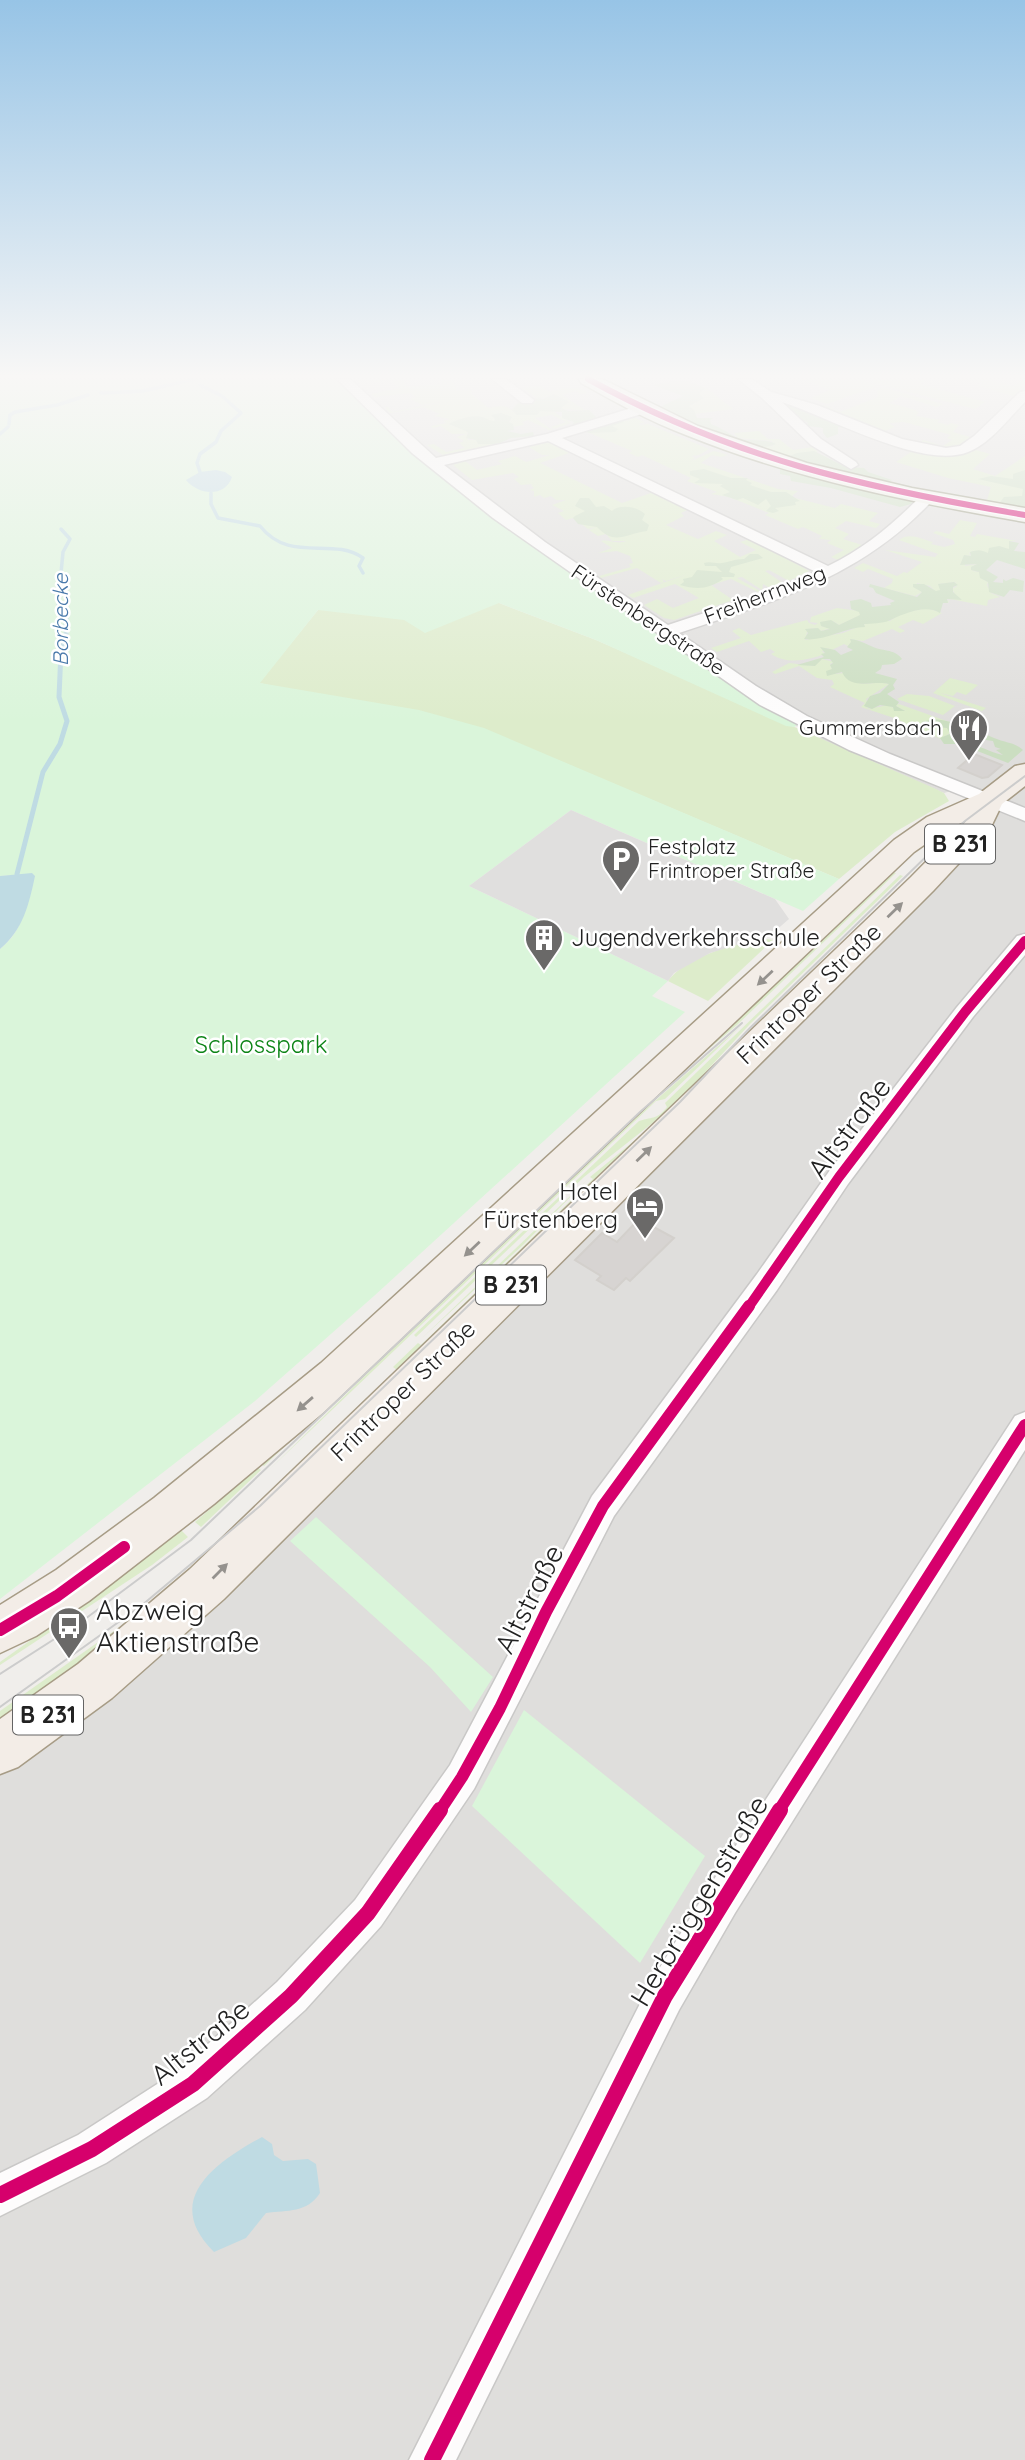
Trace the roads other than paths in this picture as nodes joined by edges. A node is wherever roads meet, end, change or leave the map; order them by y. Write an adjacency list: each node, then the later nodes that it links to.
1 (474, 494): 7 (street, Fürstenbergstraße)
2 (667, 494): 6 (street)
3 (903, 494): 4 (street)
4 (926, 499): 5 (street); 6 (street, Freiherrnweg)
5 (1025, 515)
6 (828, 572): 7 (street, Freiherrnweg)
7 (665, 632): 9 (street, Fürstenbergstraße)
8 (1025, 772): 9 (main road, Frintroper Straße / B 231)
9 (1007, 808): 12 (main road, Frintroper Straße / B 231, one-way to 12); 13 (main road, Frintroper Straße / B 231, one-way to 9)
10 (1025, 941): 14 (street, Altstraße)
11 (1025, 1425): 15 (street, Herbrüggenstraße)
12 (7, 1629)
13 (0, 1749)
14 (0, 2195)
15 (432, 2460)

